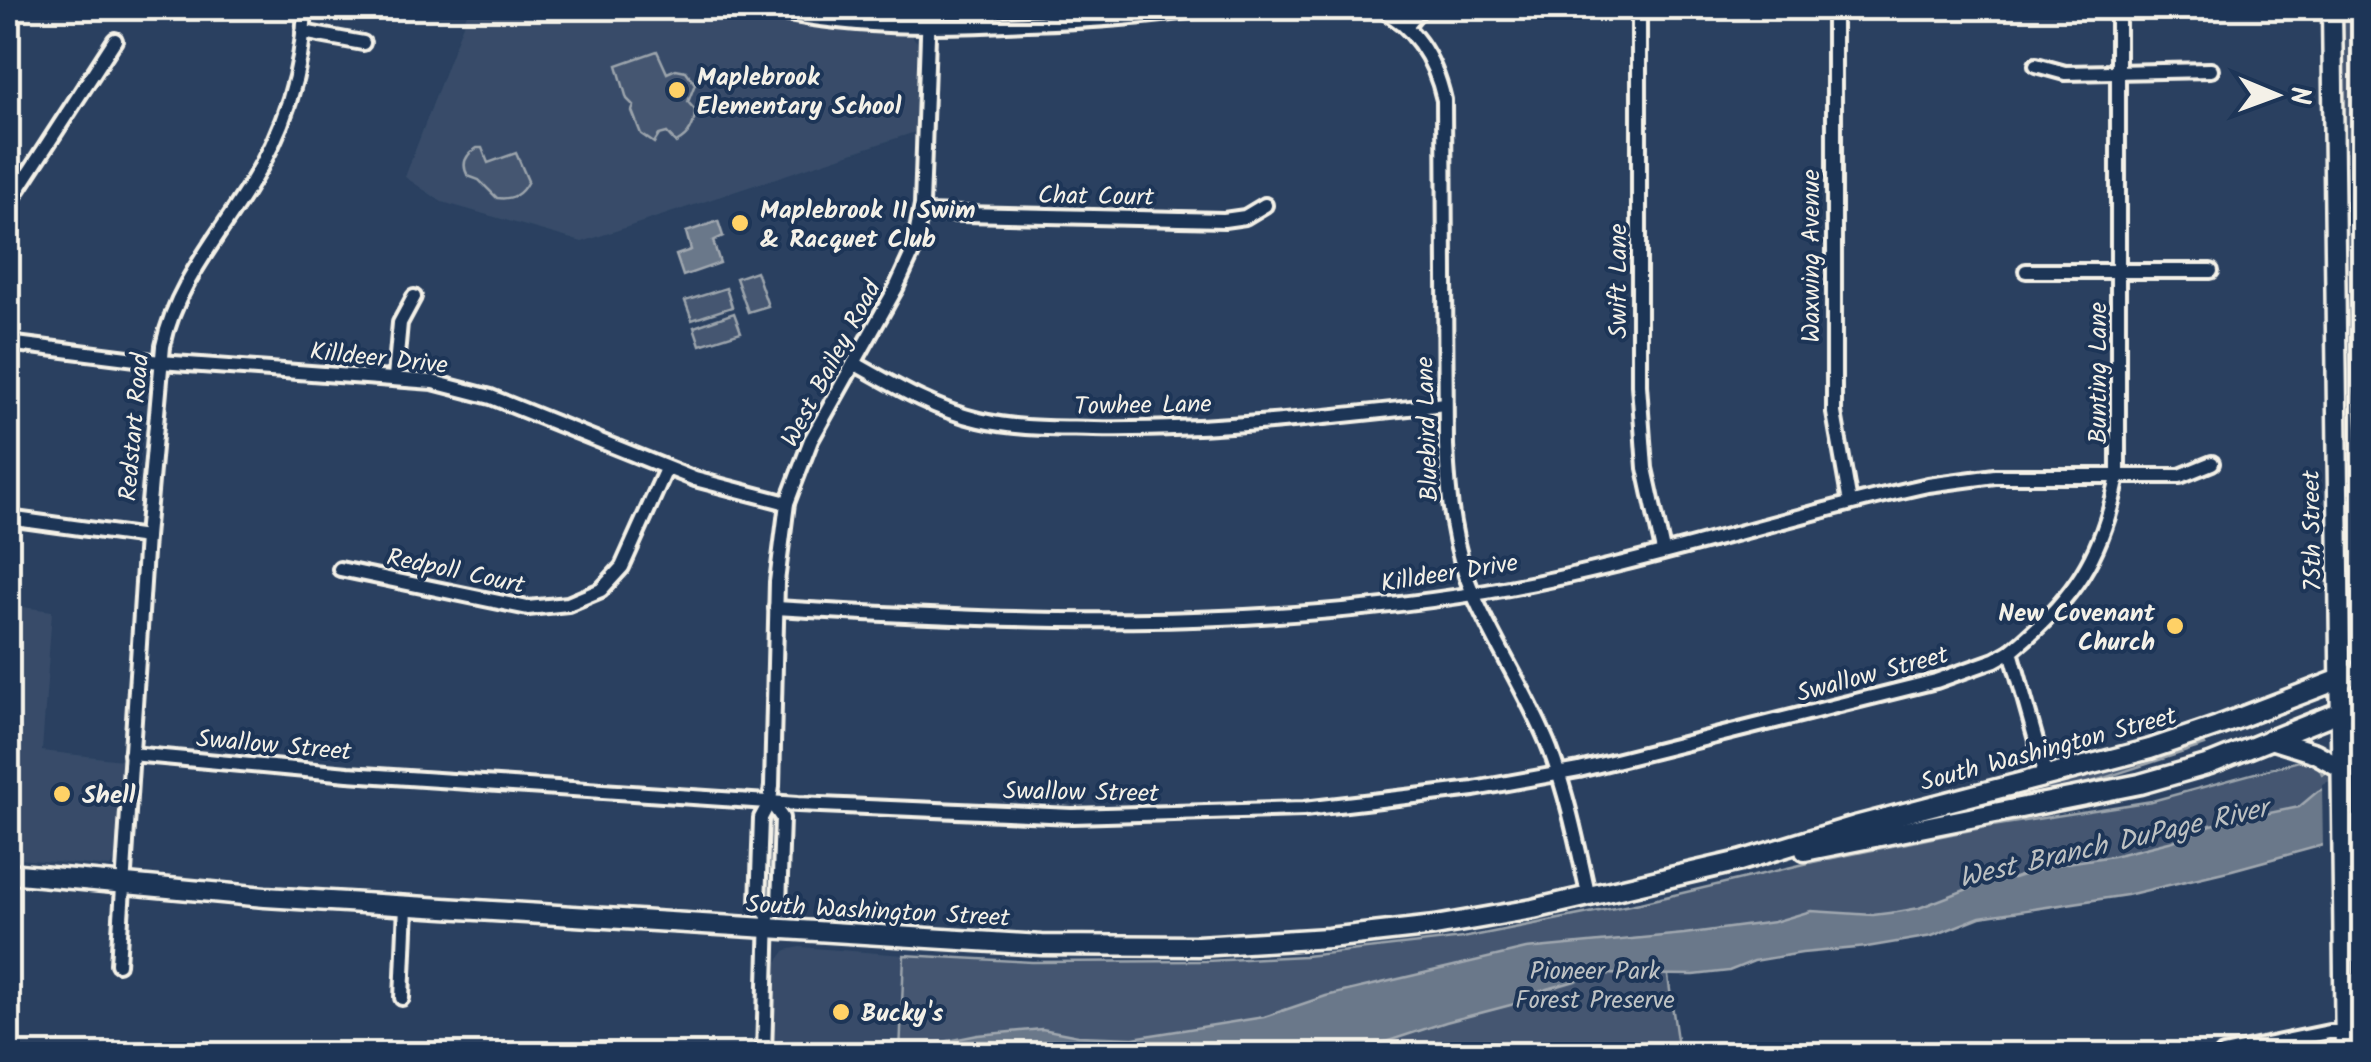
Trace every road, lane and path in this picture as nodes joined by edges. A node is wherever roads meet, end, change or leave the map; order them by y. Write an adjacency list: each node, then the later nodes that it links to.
1 (305, 8): 13 (street, Redstart Road)
2 (760, 8): 12 (street)
3 (929, 8): 12 (street, West Bailey Road)
4 (1210, 8): 12 (street)
5 (1378, 8): 11 (street)
6 (1421, 8): 11 (street)
7 (1639, 8): 38 (street, Swift Lane)
8 (1834, 8): 34 (street, Waxwing Avenue)
9 (2118, 8): 18 (street, Bunting Lane)
10 (2332, 8): 44 (main road, 75th Street)
11 (1406, 26): 30 (street, Bluebird Lane)
12 (928, 27): 21 (street, West Bailey Road)
13 (303, 32): 15 (street); 27 (street, Redstart Road)
14 (115, 40): 20 (street)
15 (363, 43)
16 (2036, 65): 18 (street)
17 (2211, 70): 18 (street)
18 (2119, 72): 24 (street, Bunting Lane)
19 (1266, 204): 21 (street, Chat Court)
20 (8, 205)
21 (921, 214): 28 (street, West Bailey Road)
22 (2211, 270): 24 (street, Bunting Lane)
23 (2026, 271): 24 (street, Bunting Lane)
24 (2119, 271): 33 (street, Bunting Lane)
25 (414, 297): 29 (street)
26 (8, 343): 27 (street, Killdeer Drive)
27 (160, 362): 29 (street, Killdeer Drive); 37 (street, Redstart Road)
28 (854, 363): 30 (street, Towhee Lane); 35 (street, West Bailey Road)
29 (395, 377): 32 (street, Killdeer Drive)
30 (1446, 404): 40 (street, Bluebird Lane)
31 (2212, 463): 33 (street, Bunting Lane)
32 (666, 469): 35 (street, Killdeer Drive); 39 (street, Redpoll Court)
33 (2118, 476): 34 (street, Killdeer Drive); 42 (street, Bunting Lane)
34 (1850, 503): 38 (street, Killdeer Drive)
35 (787, 504): 41 (street, West Bailey Road)
36 (8, 518): 37 (street)
37 (146, 536): 48 (street, Redstart Road)
38 (1663, 551): 40 (street, Killdeer Drive)
39 (340, 569)
40 (1473, 594): 41 (street, Killdeer Drive); 50 (street, Bluebird Lane)
41 (776, 608): 52 (street, West Bailey Road)
42 (2011, 650): 50 (street, Swallow Street); 51 (street)
43 (2364, 670): 44 (main road, South Washington Street)
44 (2338, 678): 46 (main road, 75th Street); 51 (main road, South Washington Street)
45 (2364, 702): 46 (main road, South Washington Street)
46 (2339, 711): 47 (main road, South Washington Street); 49 (main road, 75th Street)
47 (2270, 739): 49 (main road); 53 (main road, South Washington Street)
48 (132, 754): 52 (street, Swallow Street); 55 (street, Redstart Road)
49 (2340, 767): 61 (main road, 75th Street)
50 (1558, 774): 52 (street, Swallow Street); 56 (street, Bluebird Lane)
51 (2046, 776): 53 (main road, South Washington Street)
52 (770, 801): 58 (street, West Bailey Road); 58 (street, West Bailey Road)
53 (1740, 861): 56 (main road, South Washington Street)
54 (8, 873): 55 (main road, South Washington Street)
55 (123, 884): 57 (main road, South Washington Street); 59 (street, Redstart Road)
56 (1588, 898): 58 (main road, South Washington Street)
57 (406, 906): 58 (main road, South Washington Street); 60 (street)
58 (768, 922): 62 (street)
59 (118, 964)
60 (402, 998)
61 (2344, 1032): 63 (street); 64 (main road, 75th Street)
62 (764, 1052)
63 (2223, 1054)
64 (2345, 1054)

